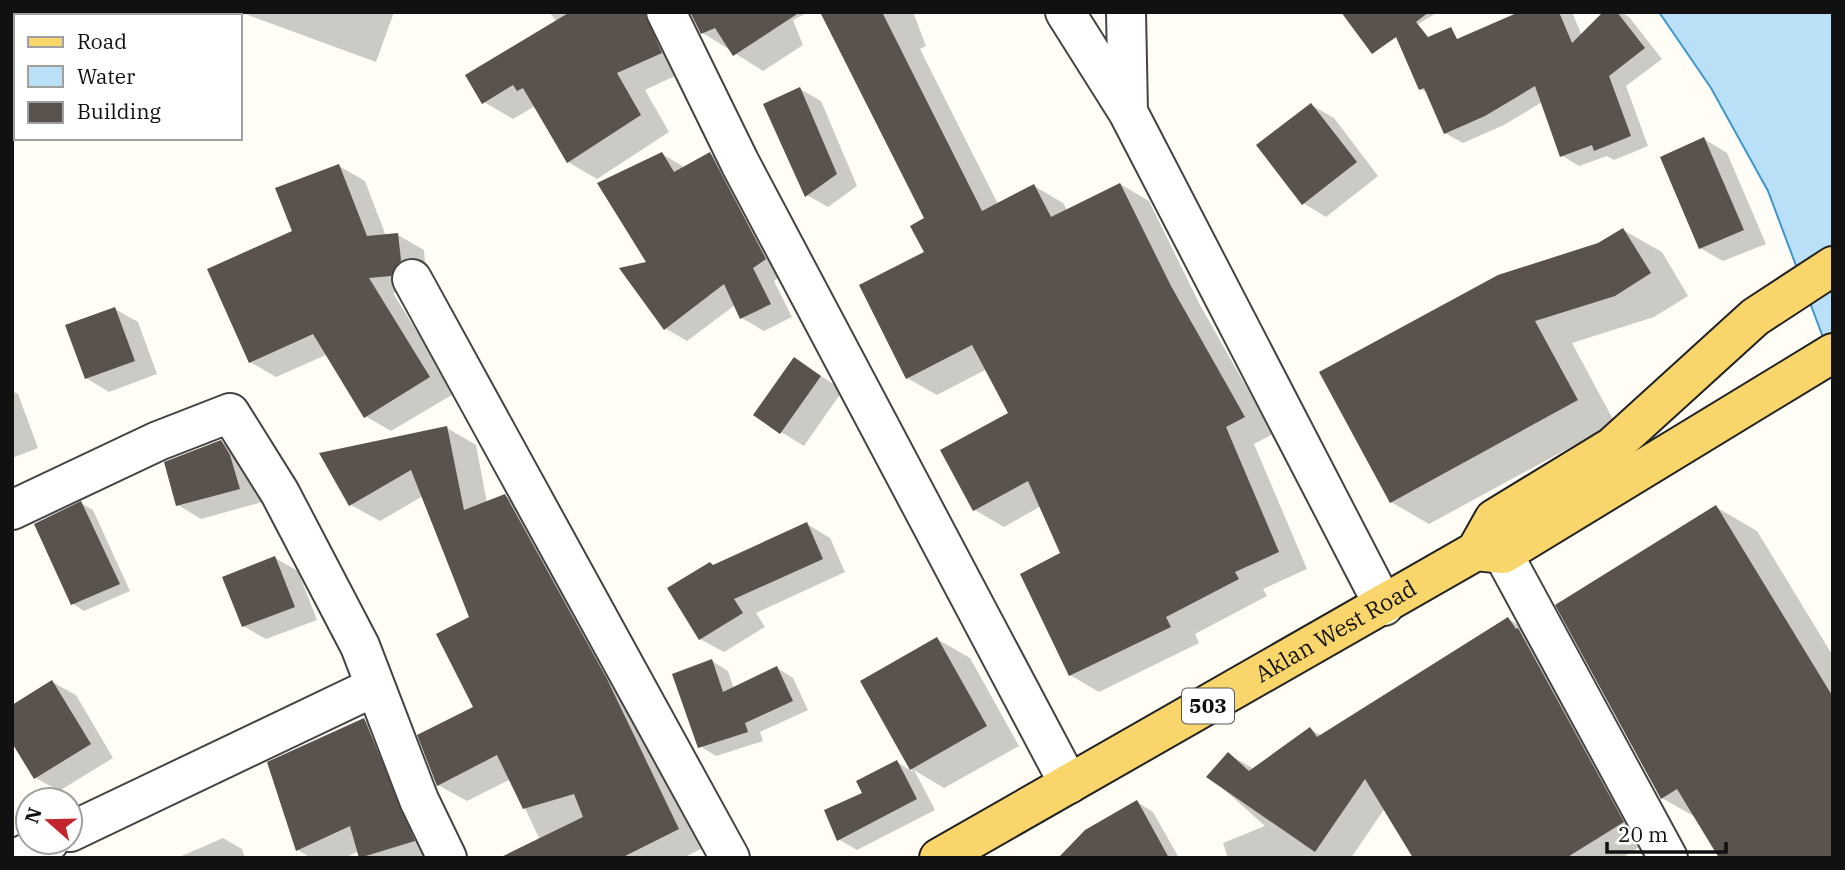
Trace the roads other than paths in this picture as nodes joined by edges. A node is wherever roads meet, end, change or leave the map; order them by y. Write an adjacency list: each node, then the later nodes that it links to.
1 (666, 12): 12 (street)
2 (1065, 12): 4 (street)
3 (1126, 12): 4 (street)
4 (1128, 112): 10 (street)
5 (1833, 266): 9 (main road, Aklan West Road / 503)
6 (412, 279): 15 (street)
7 (1825, 357): 9 (main road, Aklan West Road / 503)
8 (12, 510): 11 (street)
9 (1489, 553): 10 (main road, Aklan West Road / 503); 17 (street)
10 (1384, 606): 12 (main road, Aklan West Road / 503)
11 (374, 687): 13 (street); 14 (street)
12 (1069, 785): 16 (main road, Aklan West Road / 503)
13 (84, 825)
14 (447, 858)
15 (730, 858)
16 (939, 858)
17 (1668, 858)

